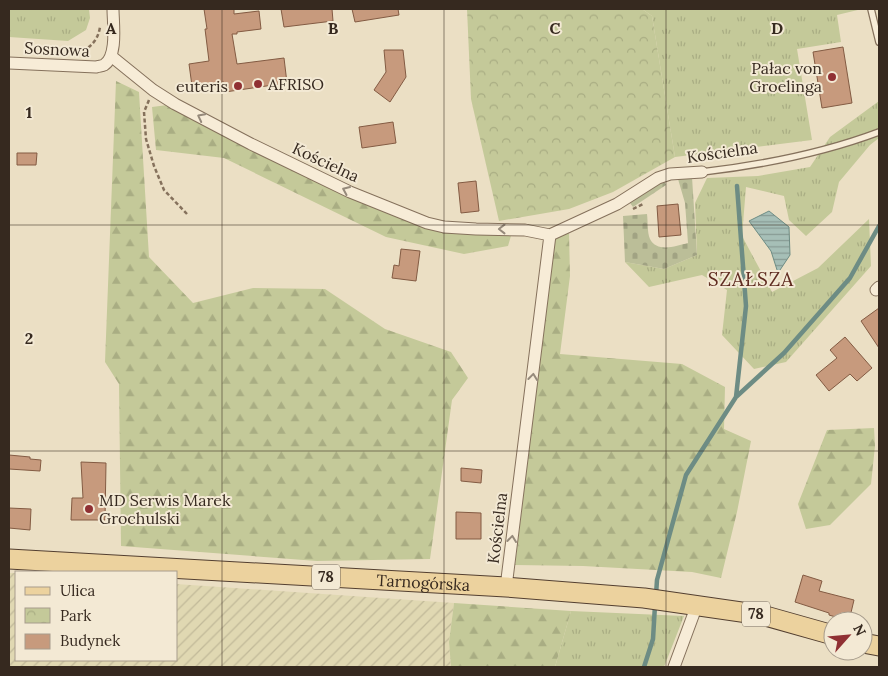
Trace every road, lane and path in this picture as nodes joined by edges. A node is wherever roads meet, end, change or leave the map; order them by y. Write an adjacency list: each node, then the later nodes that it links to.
1 (113, 9): 6 (street, Sosnowa)
2 (871, 9): 4 (lane)
3 (101, 23): 5 (path)
4 (879, 42)
5 (74, 54)
6 (111, 56): 7 (street, Sosnowa); 8 (street, Kościelna)
7 (9, 63)
8 (153, 90): 11 (path); 12 (street, Kościelna, one-way to 8)
9 (879, 132): 10 (lane, Kościelna)
10 (702, 172): 12 (street, Kościelna)
11 (187, 214)
12 (550, 235): 14 (street, Kościelna, one-way to 12)
13 (9, 559): 14 (main road, Tarnogórska / 78)
14 (506, 587): 15 (main road, Tarnogórska / 78)
15 (697, 605): 16 (main road, Tarnogórska / 78); 17 (street)
16 (823, 632)
17 (674, 667)

